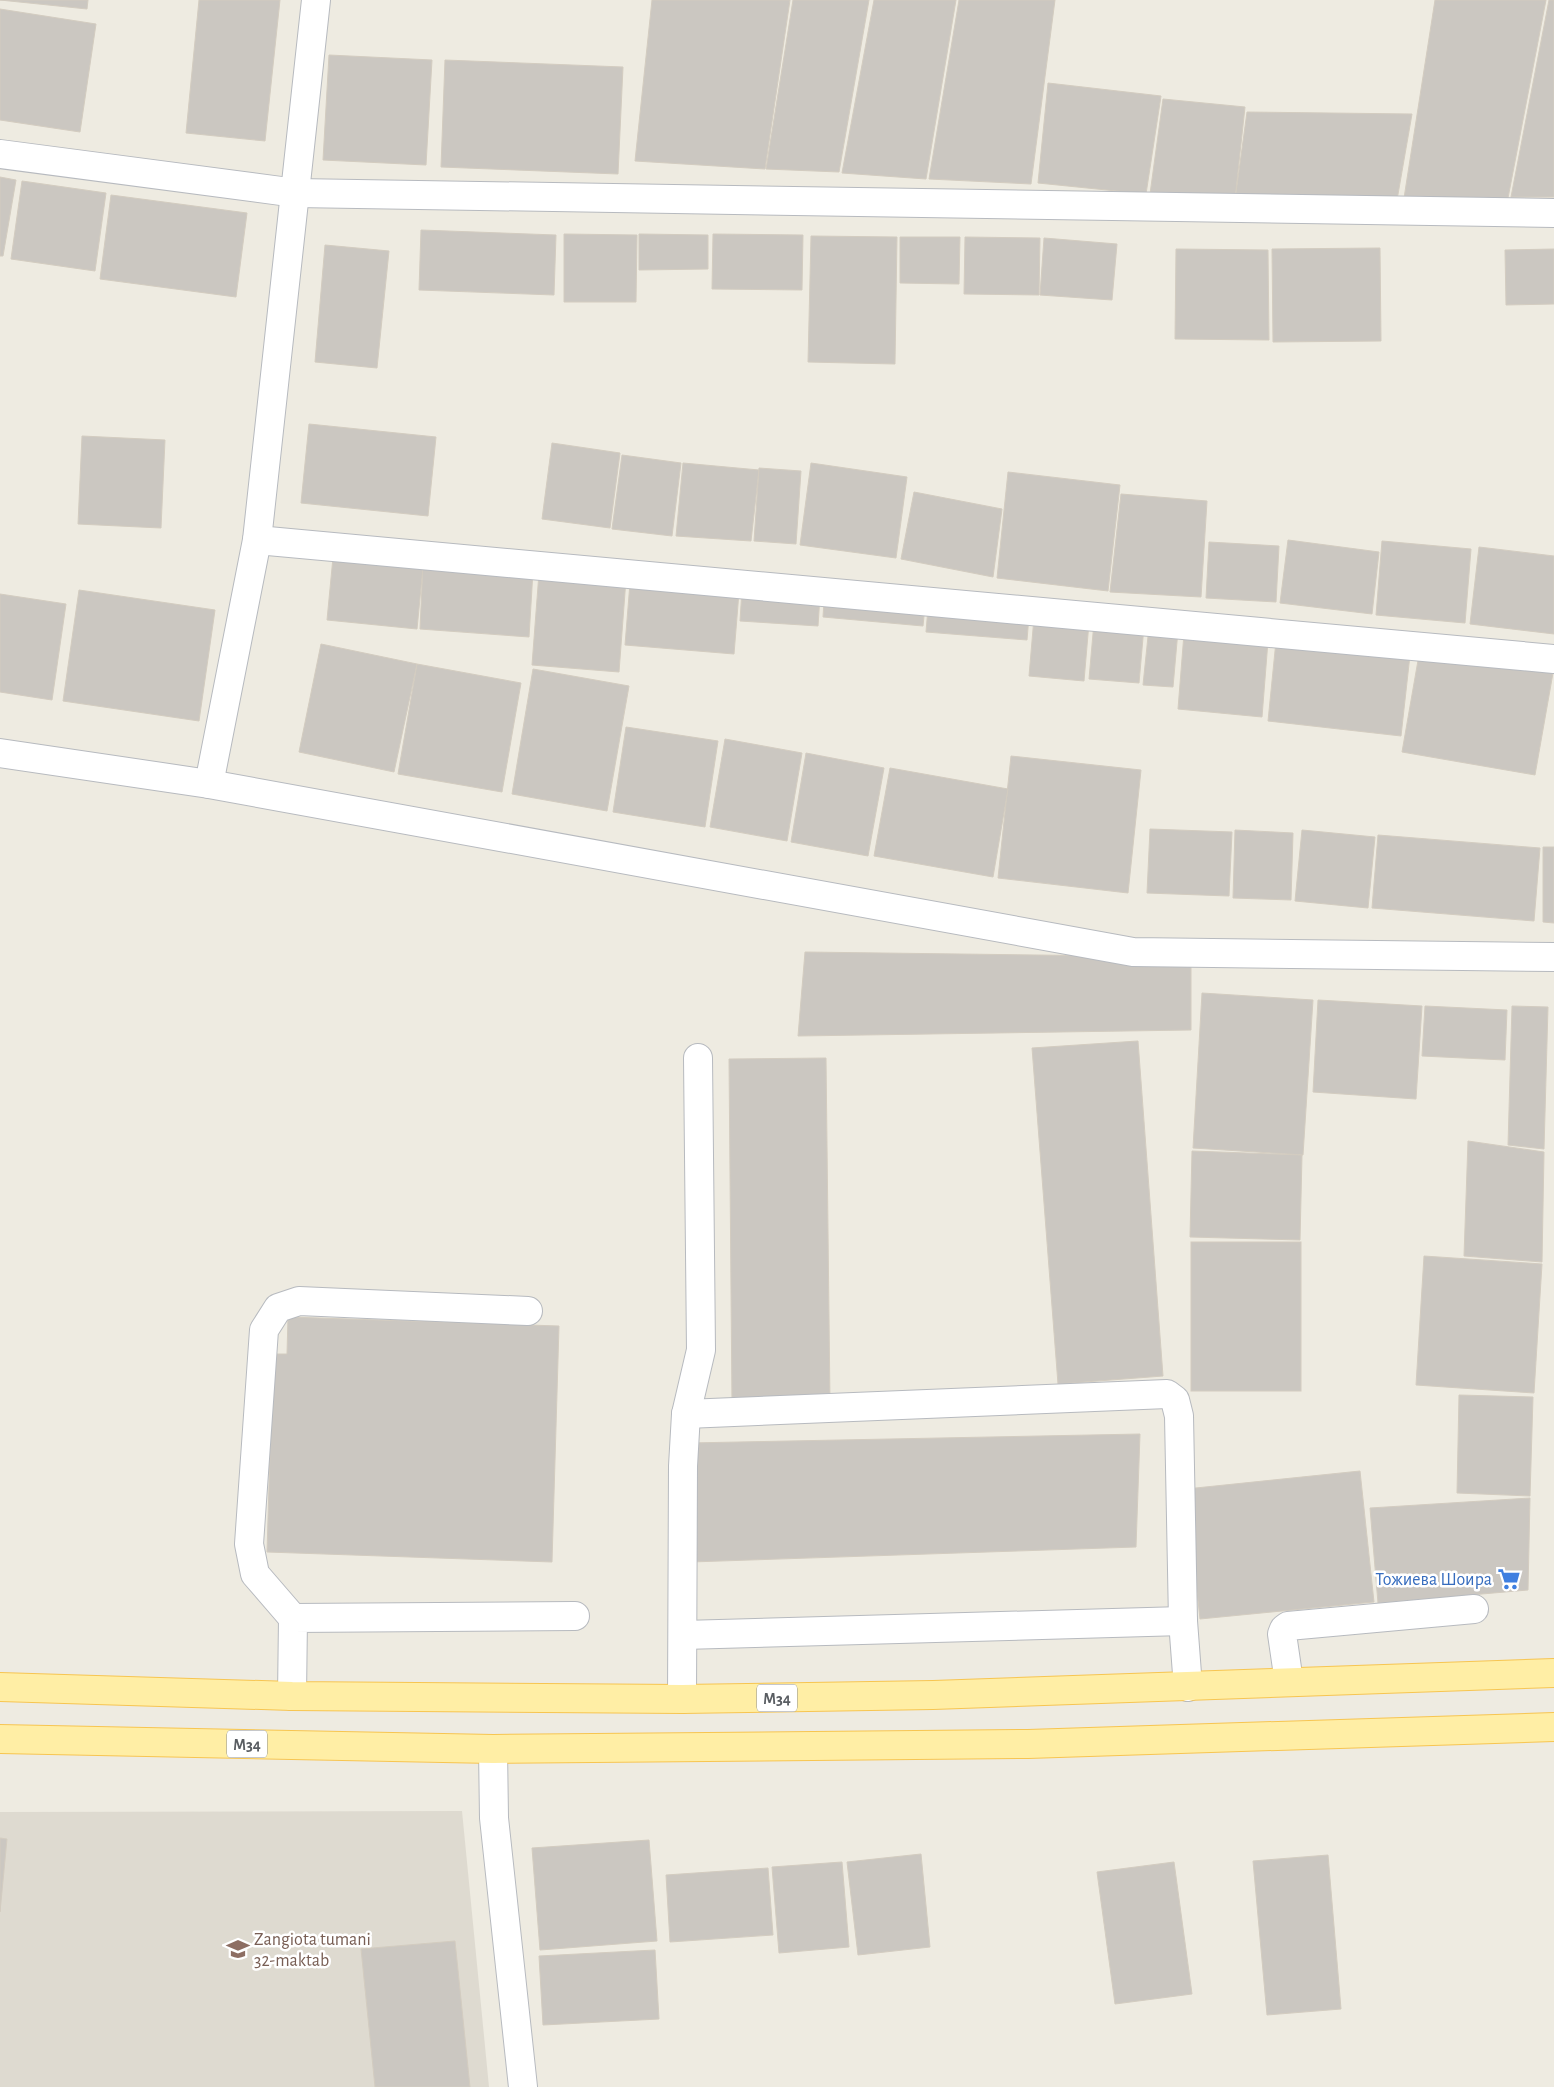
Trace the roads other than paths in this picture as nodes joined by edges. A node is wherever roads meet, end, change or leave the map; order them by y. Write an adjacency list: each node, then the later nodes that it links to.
1 (316, 0): 3 (street)
2 (0, 154): 3 (street)
3 (296, 193): 4 (street); 5 (street)
4 (1554, 213)
5 (257, 540): 6 (street); 8 (street)
6 (1554, 659)
7 (0, 753): 8 (street)
8 (210, 784): 9 (street)
9 (1554, 957)
10 (698, 1058): 12 (street)
11 (528, 1311): 15 (street)
12 (686, 1414): 16 (street); 17 (street)
13 (1474, 1609): 19 (street)
14 (575, 1616): 15 (street)
15 (293, 1618): 22 (street)
16 (1183, 1621): 17 (street); 21 (street)
17 (683, 1635): 23 (street)
18 (1554, 1673): 19 (main road, M34)
19 (1289, 1682): 21 (main road, M34)
20 (0, 1687): 22 (main road, M34)
21 (1188, 1687): 23 (main road, M34)
22 (292, 1696): 23 (main road, M34)
23 (682, 1699)
24 (1554, 1727): 26 (main road, M34)
25 (0, 1739): 26 (main road, M34)
26 (493, 1749): 27 (street)
27 (523, 2087)

